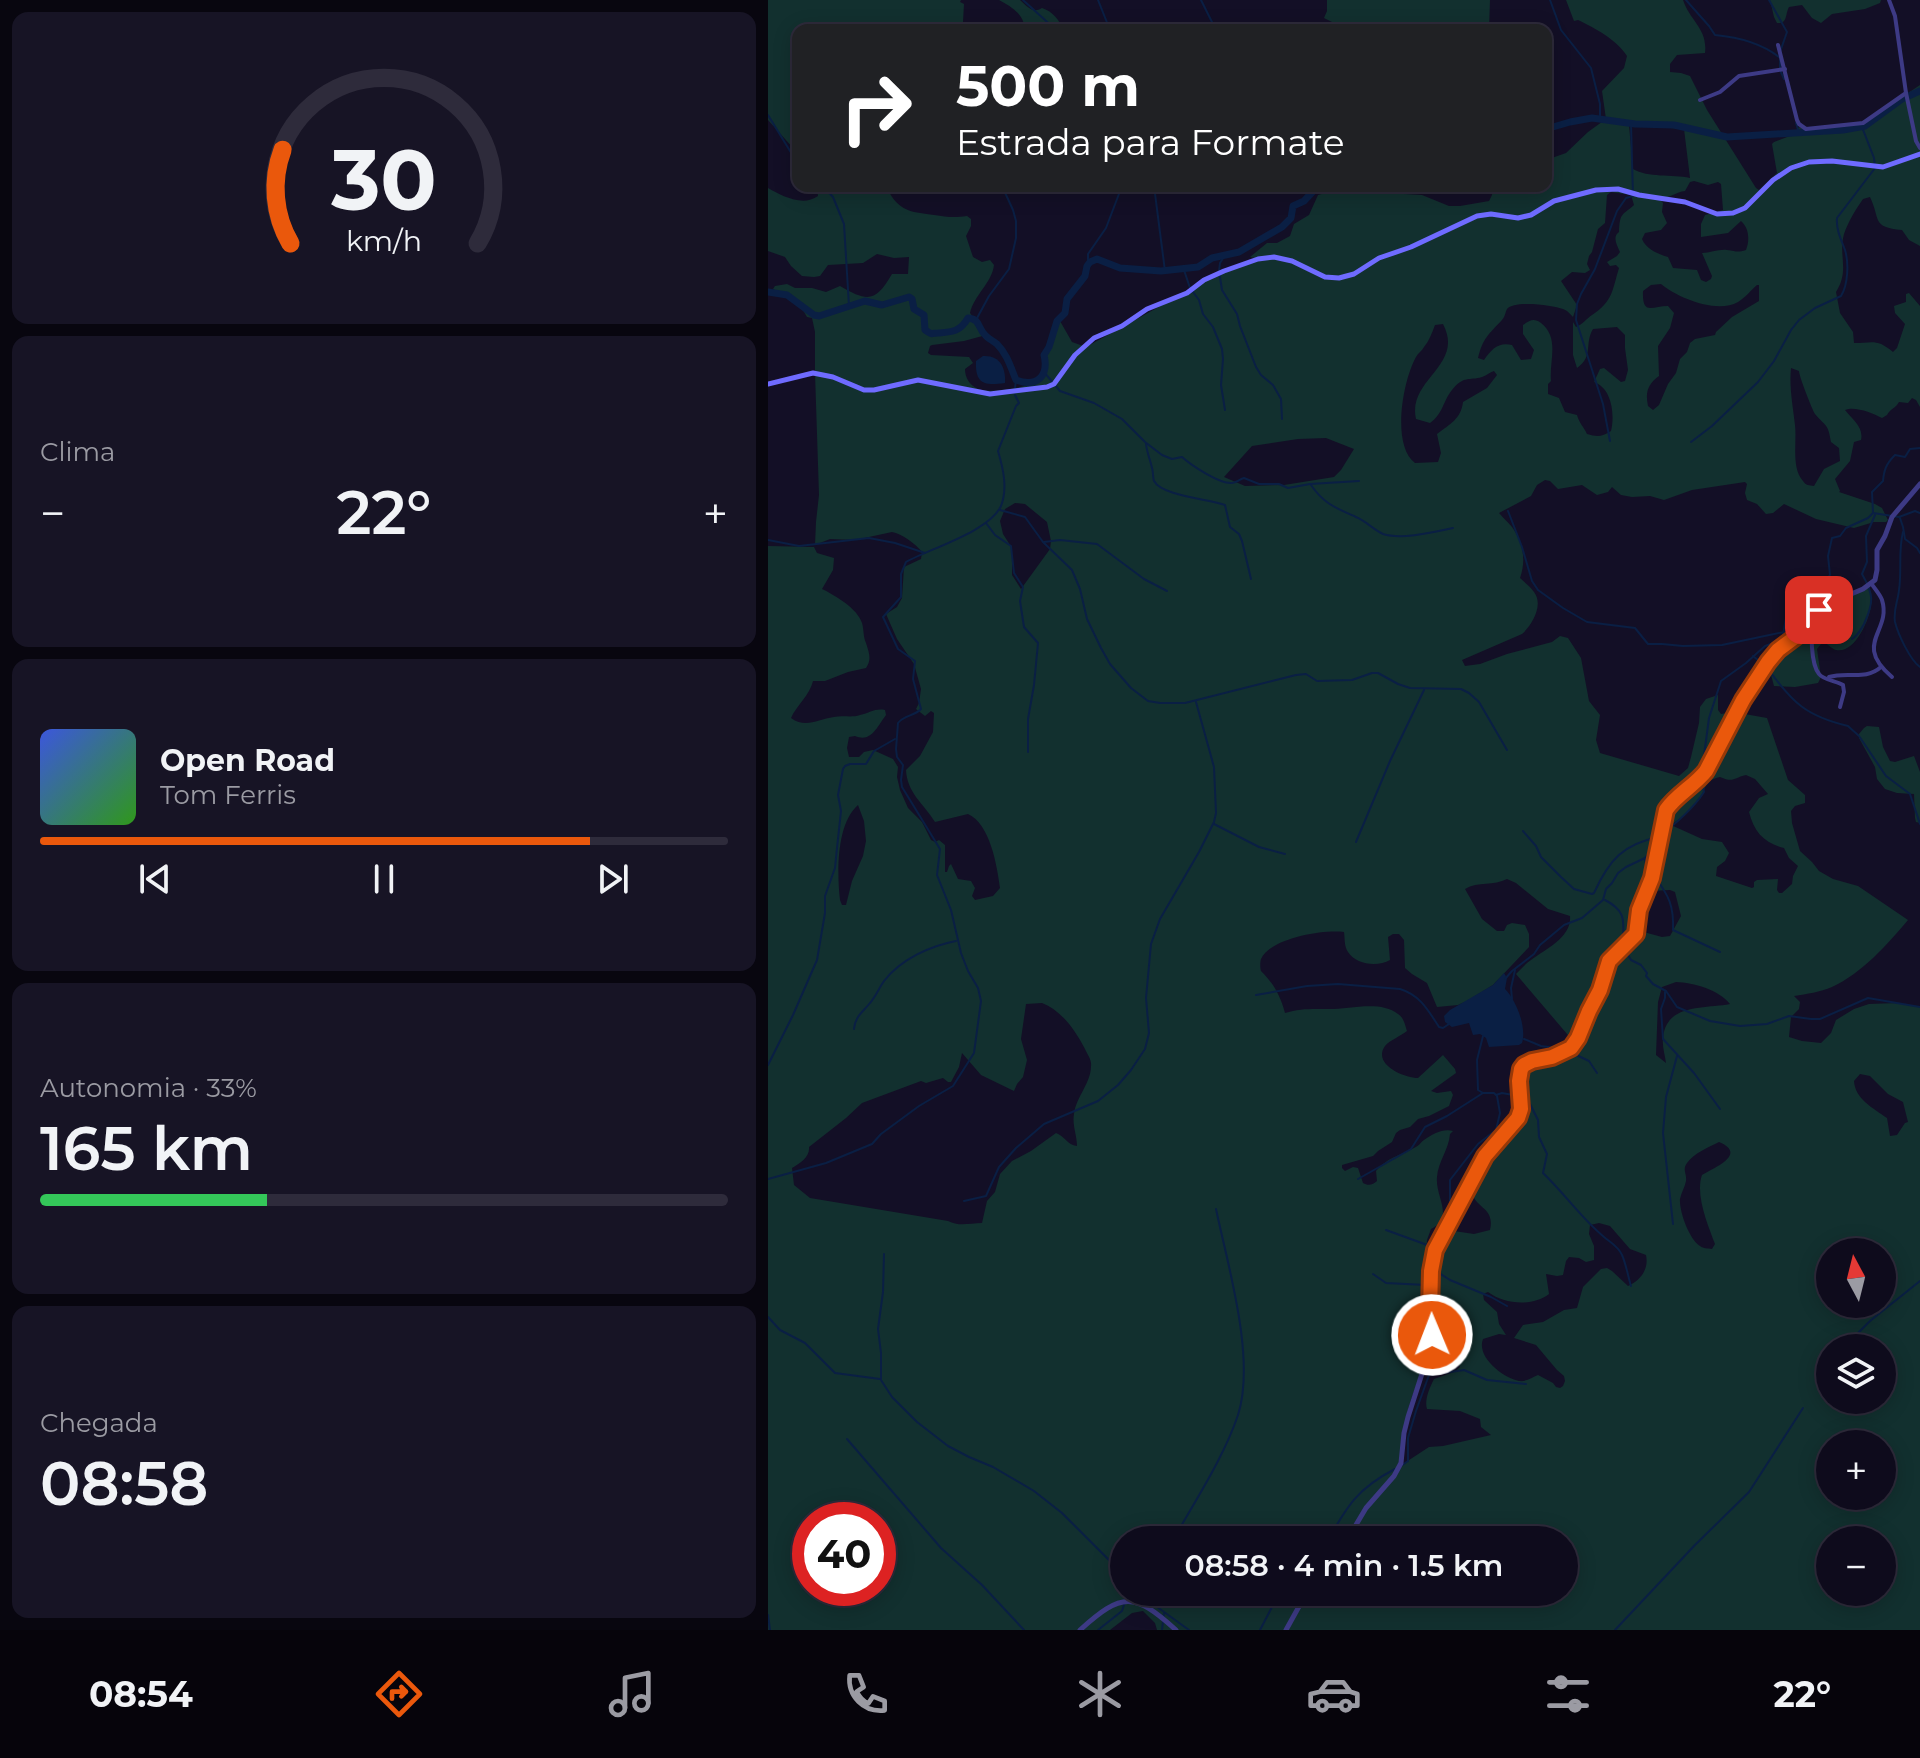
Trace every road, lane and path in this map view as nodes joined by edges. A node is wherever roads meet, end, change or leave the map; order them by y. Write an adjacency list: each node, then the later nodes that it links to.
1 (1889, 0): 4 (street)
2 (1778, 45): 3 (street)
3 (1785, 69): 4 (street); 5 (street)
4 (1906, 93): 6 (street)
5 (1700, 100)
6 (1920, 148)
7 (1920, 154): 8 (main road)
8 (768, 384)
9 (1920, 484): 10 (street)
10 (1871, 583): 11 (street); 12 (street)
11 (1815, 614): 14 (street); 16 (street)
12 (1881, 666): 13 (street); 14 (street)
13 (1892, 677)
14 (1827, 678): 15 (street)
15 (1840, 707)
16 (1355, 1526)
17 (1299, 1606): 20 (street)
18 (1080, 1630): 19 (street)
19 (1176, 1630)
20 (1286, 1630)

